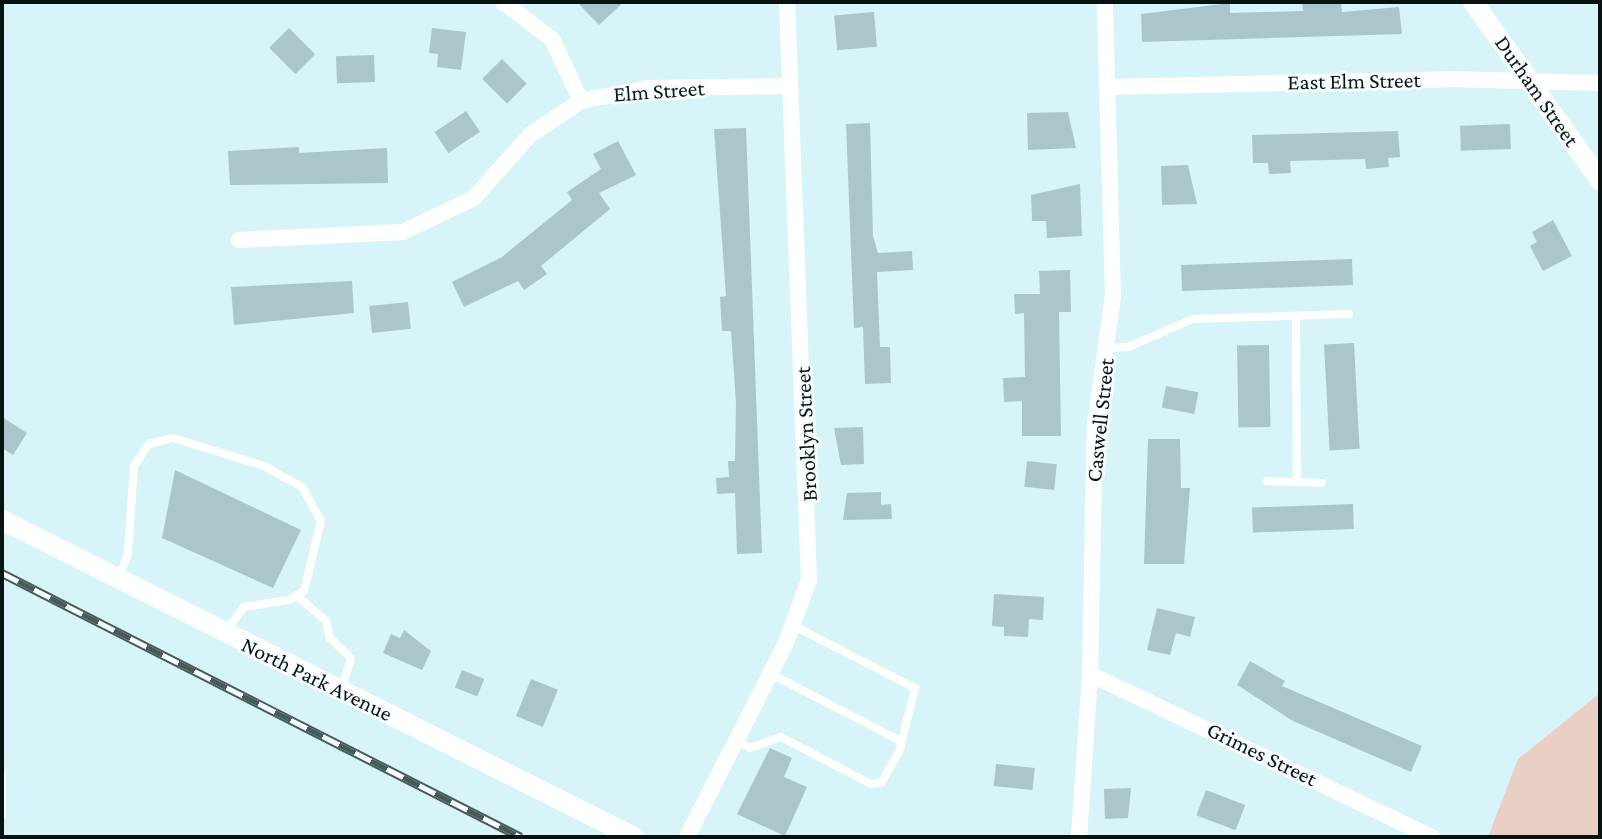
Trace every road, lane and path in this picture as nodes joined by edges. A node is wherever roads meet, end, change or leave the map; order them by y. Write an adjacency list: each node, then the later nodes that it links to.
1 (503, 2): 9 (street)
2 (787, 2): 7 (street, Brooklyn Street)
3 (1105, 2): 8 (street, Caswell Street)
4 (1473, 2): 5 (street, Durham Street)
5 (1530, 81): 6 (street, East Elm Street); 8 (street, East Elm Street); 10 (street, Durham Street)
6 (1600, 83)
7 (790, 86): 9 (street, Elm Street); 21 (street, Brooklyn Street)
8 (1109, 87): 14 (street, Caswell Street)
9 (581, 101): 11 (street, Elm Street)
10 (1600, 180)
11 (239, 240)
12 (1349, 314): 13 (lane)
13 (1296, 316): 14 (lane); 16 (lane)
14 (1107, 348): 24 (street, Caswell Street)
15 (1266, 481): 16 (lane)
16 (1297, 482): 17 (lane)
17 (1322, 483)
18 (2, 520): 19 (street, North Park Avenue)
19 (119, 579): 20 (lane); 22 (street, North Park Avenue)
20 (296, 595): 22 (lane); 25 (lane)
21 (794, 626): 23 (street, Brooklyn Street); 27 (lane)
22 (224, 633): 25 (street, North Park Avenue)
23 (771, 674): 26 (street, Brooklyn Street); 27 (lane)
24 (1090, 674): 32 (street, Caswell Street); 33 (street, Grimes Street)
25 (341, 691): 30 (street, North Park Avenue)
26 (737, 740): 27 (lane); 31 (street, Brooklyn Street)
27 (901, 741)
28 (2, 775): 29 (lane)
29 (2, 815)
30 (634, 837)
31 (687, 837)
32 (1079, 837)
33 (1432, 837)

